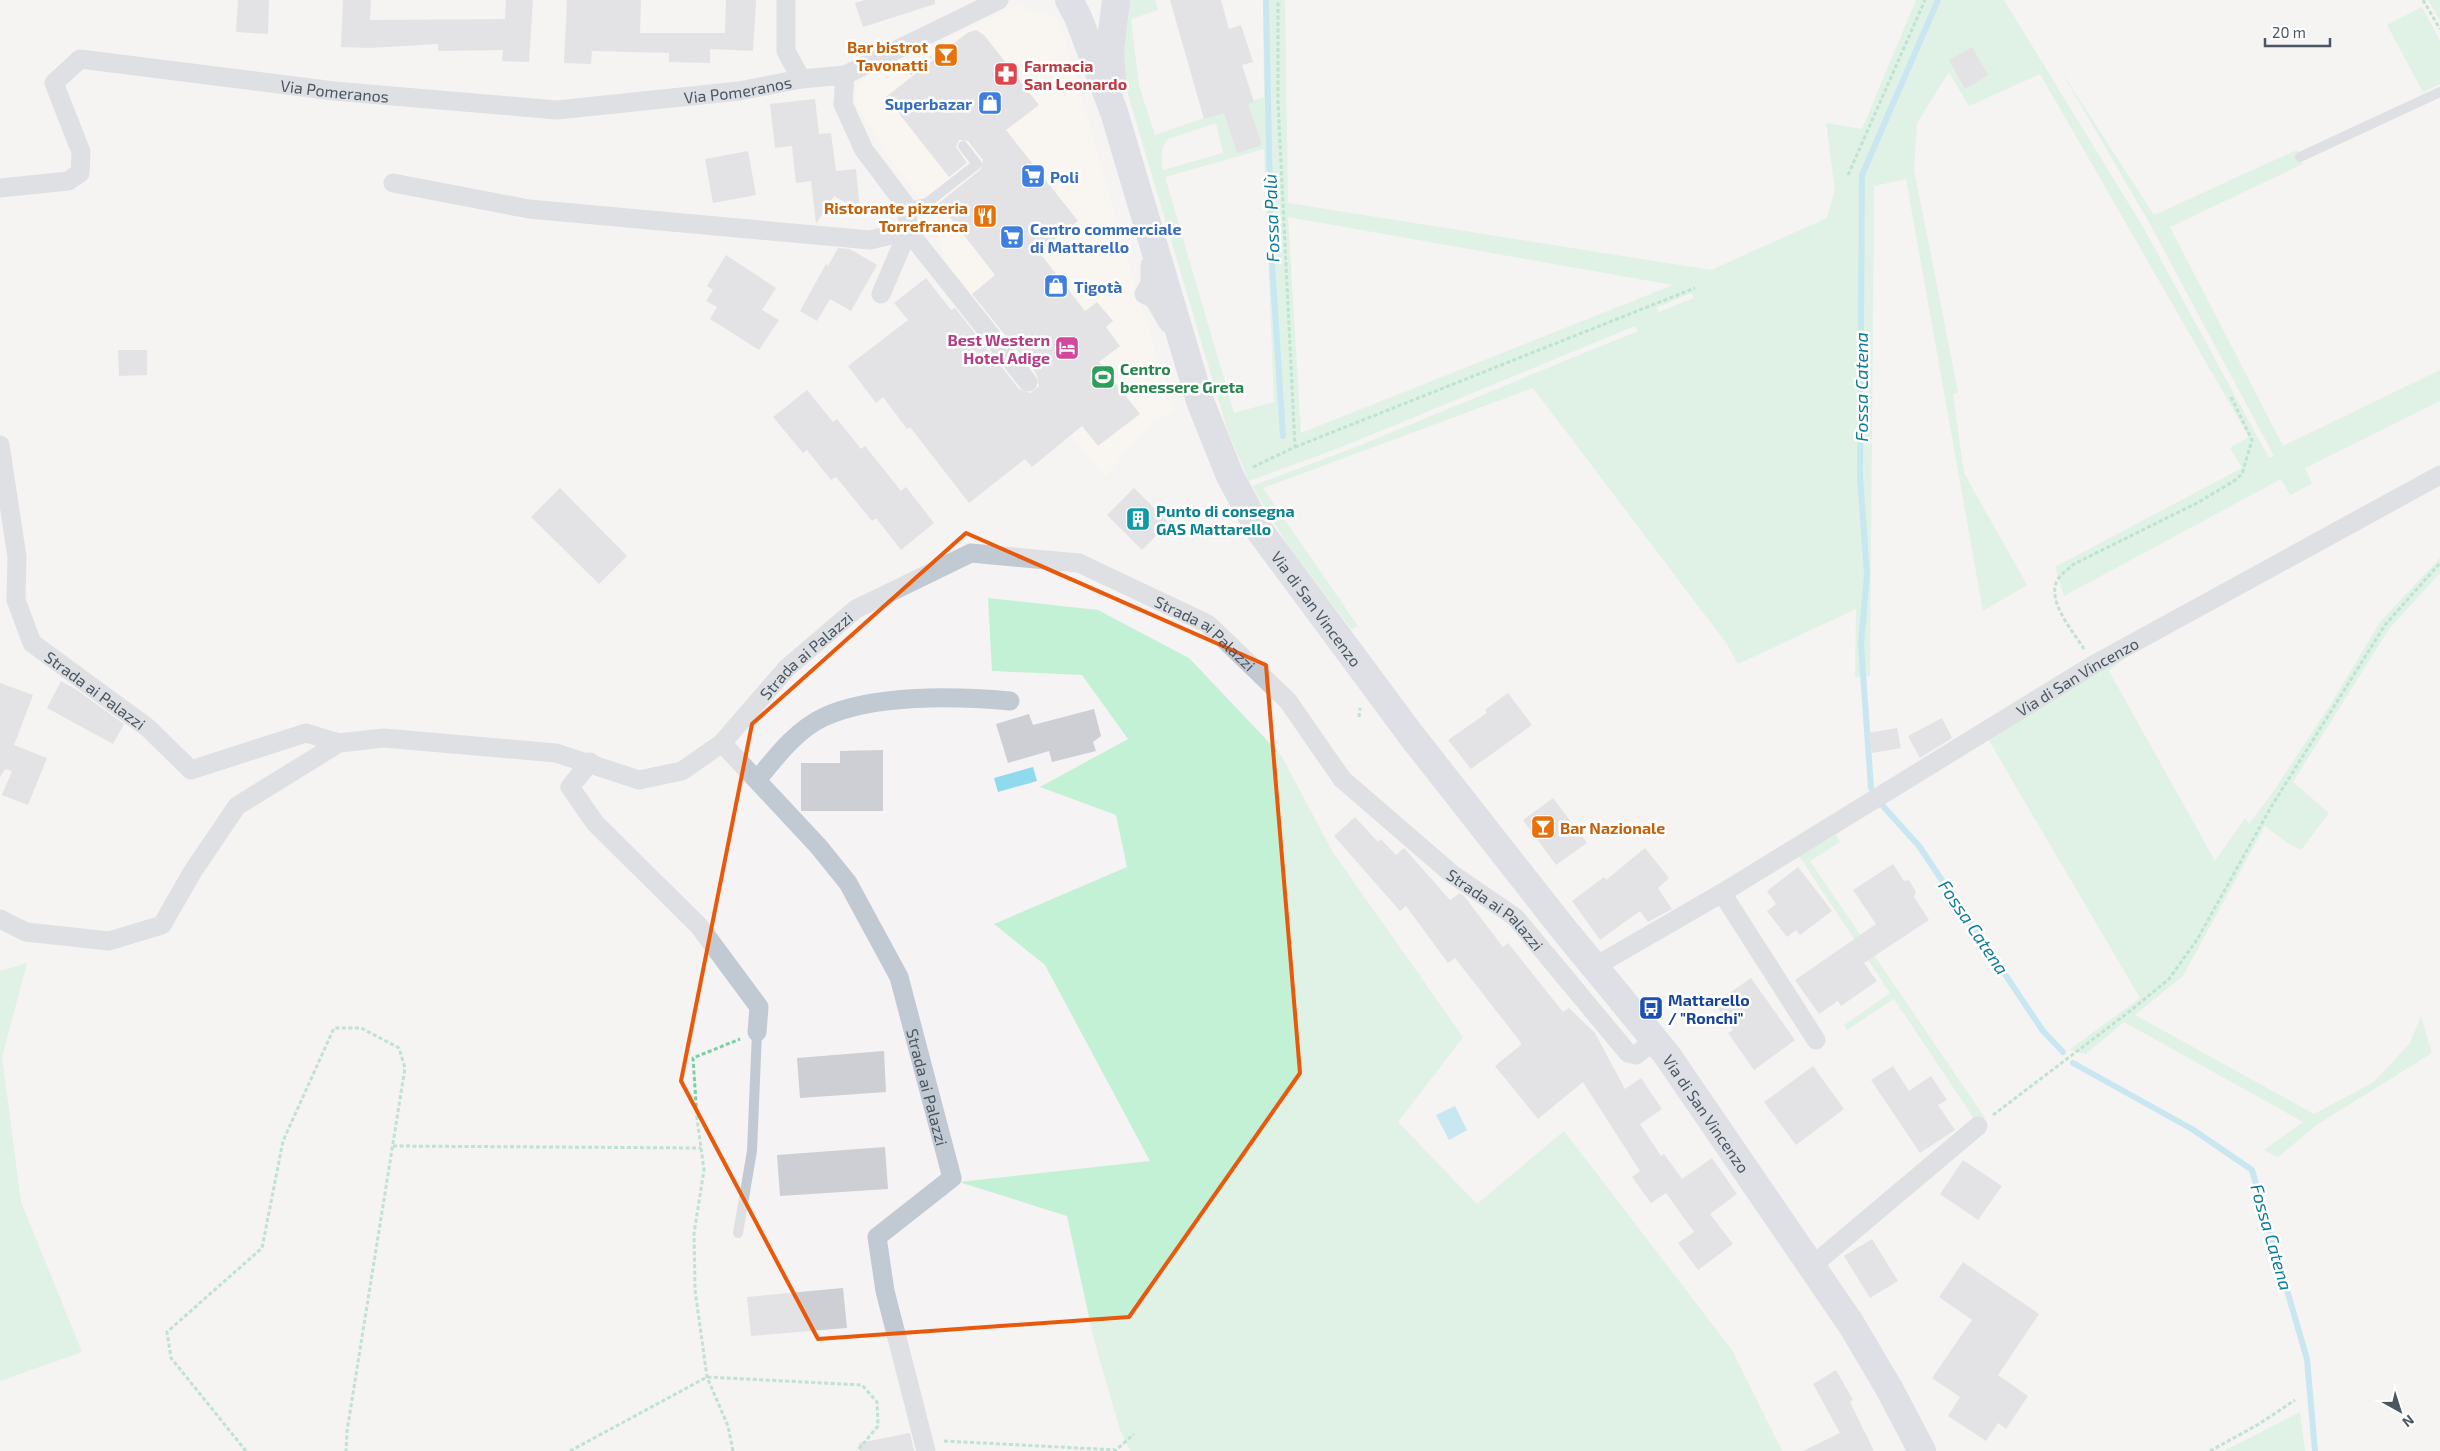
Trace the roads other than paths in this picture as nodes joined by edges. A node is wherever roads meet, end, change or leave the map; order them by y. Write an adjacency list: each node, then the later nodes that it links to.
1 (786, 0): 8 (street, Via Pomeranos)
2 (999, 0): 7 (street, Via Pomeranos)
3 (1069, 0): 10 (main road, Via di San Vincenzo)
4 (1076, 0): 5 (main road)
5 (1098, 0)
6 (1116, 0): 10 (main road, Via di San Vincenzo)
7 (845, 75): 8 (street, Via Pomeranos); 15 (street)
8 (801, 79): 14 (street, Via Pomeranos)
9 (2440, 92): 12 (lane)
10 (1114, 112): 28 (main road, Via di San Vincenzo)
11 (963, 146): 15 (lane)
12 (2300, 157)
13 (393, 183): 16 (street)
14 (0, 188)
15 (908, 207): 16 (street)
16 (908, 231): 17 (street); 18 (street)
17 (882, 294)
18 (1028, 382)
19 (0, 445): 22 (street, Strada ai Palazzi)
20 (2440, 474): 26 (street, Via di San Vincenzo)
21 (1010, 701): 25 (street)
22 (340, 743): 24 (street, Strada ai Palazzi); 27 (street, Strada ai Palazzi)
23 (722, 743): 24 (street, Strada ai Palazzi); 25 (street, Strada ai Palazzi); 30 (street, Strada ai Palazzi)
24 (590, 762): 31 (street)
25 (757, 780): 37 (street, Strada ai Palazzi)
26 (1722, 893): 28 (street, Via di San Vincenzo); 33 (street)
27 (0, 919)
28 (1594, 967): 29 (main road, Via di San Vincenzo)
29 (1633, 1012): 30 (street); 32 (main road, Via di San Vincenzo)
30 (1610, 1029): 32 (street, Strada ai Palazzi)
31 (757, 1032): 35 (lane)
32 (1655, 1040): 36 (main road, Via di San Vincenzo)
33 (1816, 1040)
34 (1978, 1126): 36 (street)
35 (738, 1233)
36 (1813, 1265): 38 (main road, Via di San Vincenzo)
37 (925, 1446)
38 (1922, 1451)

